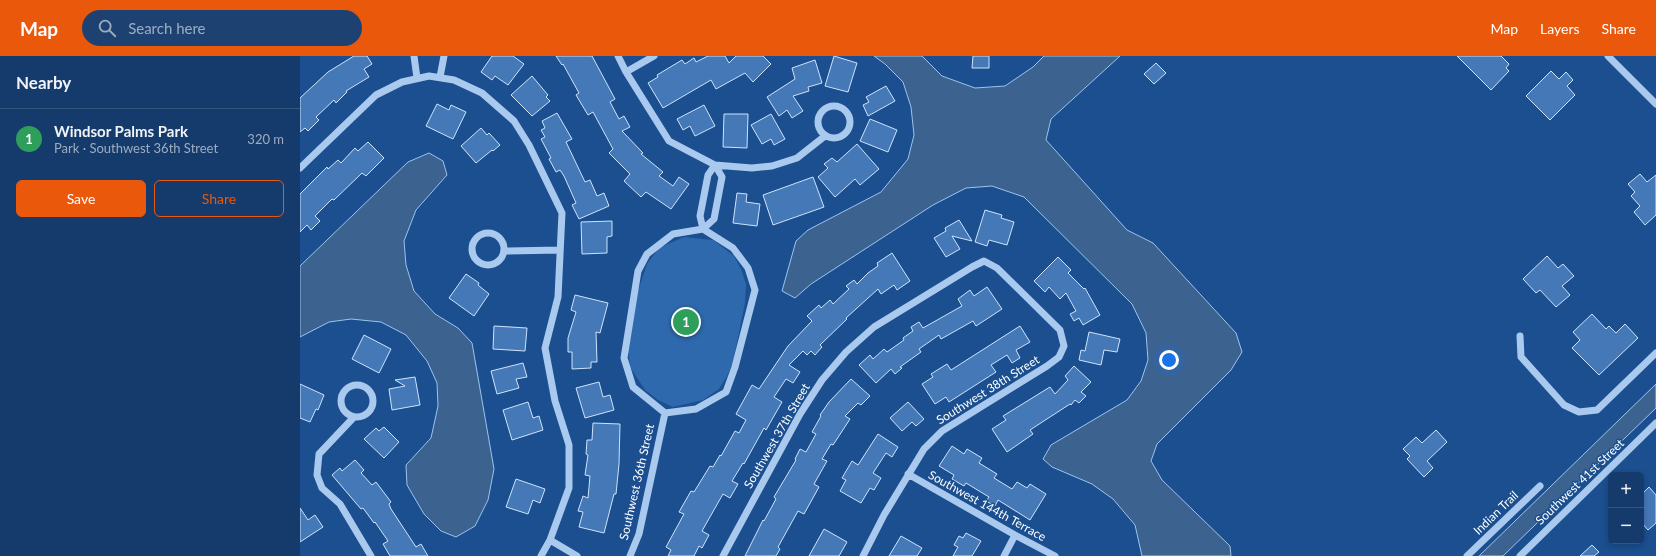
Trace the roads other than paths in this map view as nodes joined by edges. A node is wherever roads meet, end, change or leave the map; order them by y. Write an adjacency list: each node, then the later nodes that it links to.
1 (414, 56): 8 (street)
2 (444, 56): 7 (street)
3 (618, 56): 6 (street)
4 (654, 56): 6 (street)
5 (1608, 56): 9 (street)
6 (626, 72): 11 (street)
7 (440, 77): 8 (street); 14 (street)
8 (417, 78): 12 (street)
9 (1656, 104)
10 (825, 136): 10 (street); 11 (street)
11 (716, 165): 13 (street); 13 (street)
12 (300, 168)
13 (703, 229): 19 (street, Southwest 36th Street); 19 (street, Southwest 36th Street)
14 (560, 250): 15 (street); 25 (street)
15 (504, 251): 15 (street)
16 (1520, 336): 18 (street)
17 (1064, 346): 22 (street, Southwest 38th Street); 30 (street, Southwest 37th Street)
18 (1656, 353)
19 (665, 413): 29 (street, Southwest 36th Street)
20 (354, 417): 20 (street); 27 (street)
21 (1656, 423): 35 (street, Southwest 41st Street)
22 (908, 474): 24 (street, Southwest 144th Terrace); 31 (street, Southwest 38th Street)
23 (1540, 486): 34 (street, Indian Trail)
24 (1015, 536): 32 (street); 33 (street, Southwest 144th Terrace)
25 (550, 540): 26 (street); 28 (street)
26 (544, 555)
27 (371, 556)
28 (577, 556)
29 (630, 556)
30 (723, 556)
31 (863, 556)
32 (1004, 556)
33 (1055, 556)
34 (1467, 556)
35 (1520, 556)

